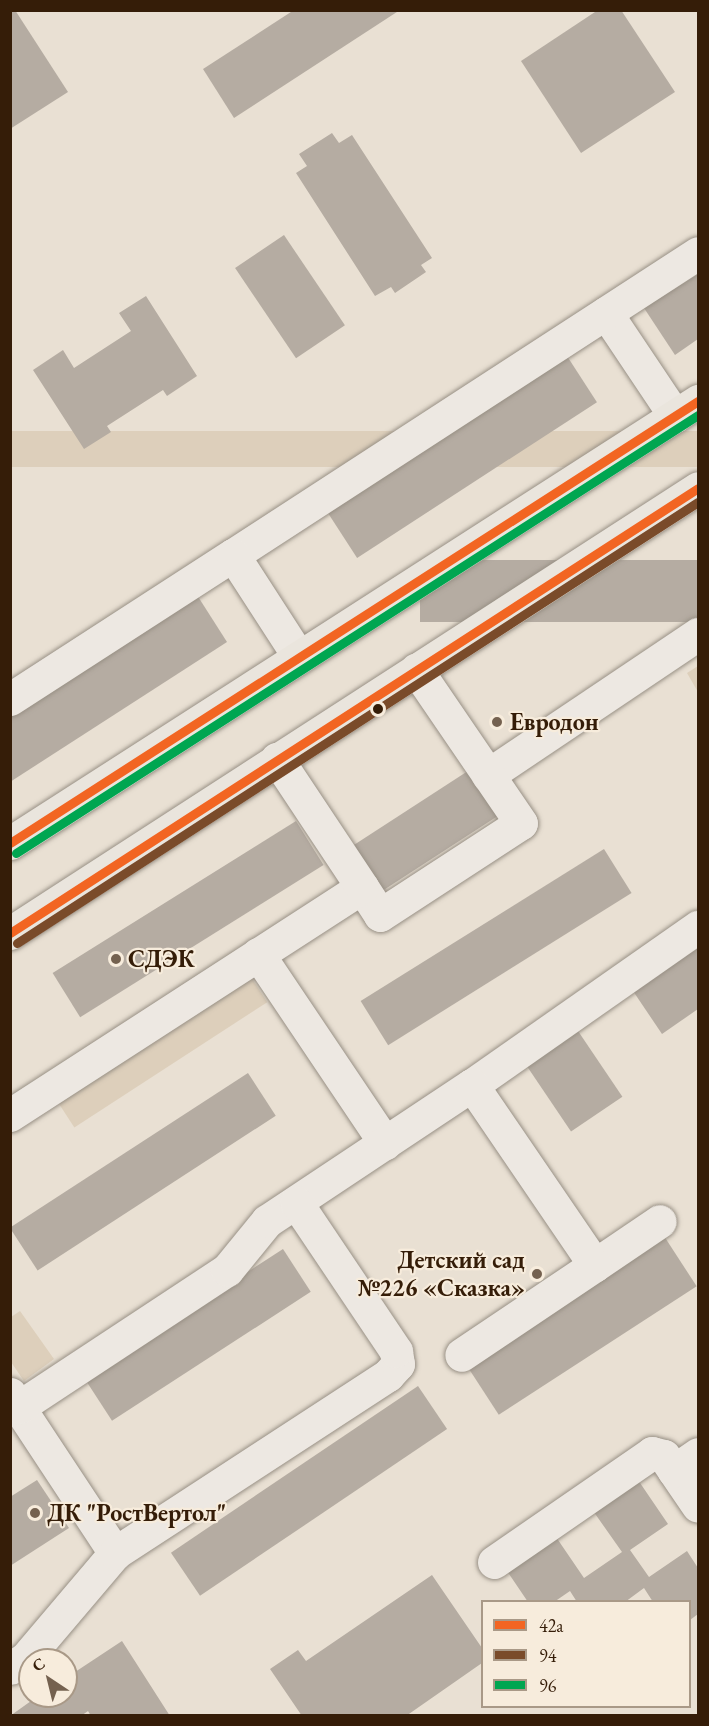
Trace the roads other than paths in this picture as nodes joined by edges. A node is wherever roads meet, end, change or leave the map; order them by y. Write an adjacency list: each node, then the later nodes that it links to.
1 (699, 253): 2 (lane)
2 (606, 313): 3 (lane); 5 (lane)
3 (687, 408): 7 (main road)
4 (699, 488): 8 (main road)
5 (234, 555): 7 (lane); 9 (lane)
6 (699, 634): 11 (lane)
7 (299, 657): 12 (main road)
8 (416, 669): 10 (main road); 11 (lane)
9 (10, 699)
10 (277, 759): 13 (lane); 15 (main road)
11 (488, 775): 13 (lane)
12 (10, 843)
13 (362, 887): 16 (lane)
14 (699, 927): 17 (lane)
15 (10, 933)
16 (258, 954): 18 (lane); 19 (lane)
17 (472, 1085): 19 (lane); 22 (lane)
18 (10, 1114)
19 (385, 1143): 20 (lane)
20 (296, 1202): 24 (lane); 27 (lane)
21 (660, 1221): 22 (lane)
22 (595, 1265): 23 (lane)
23 (461, 1355)
24 (15, 1401): 27 (lane)
25 (686, 1462): 26 (lane); 28 (lane)
26 (699, 1506)
27 (115, 1553): 29 (lane)
28 (494, 1562)
29 (10, 1668)

